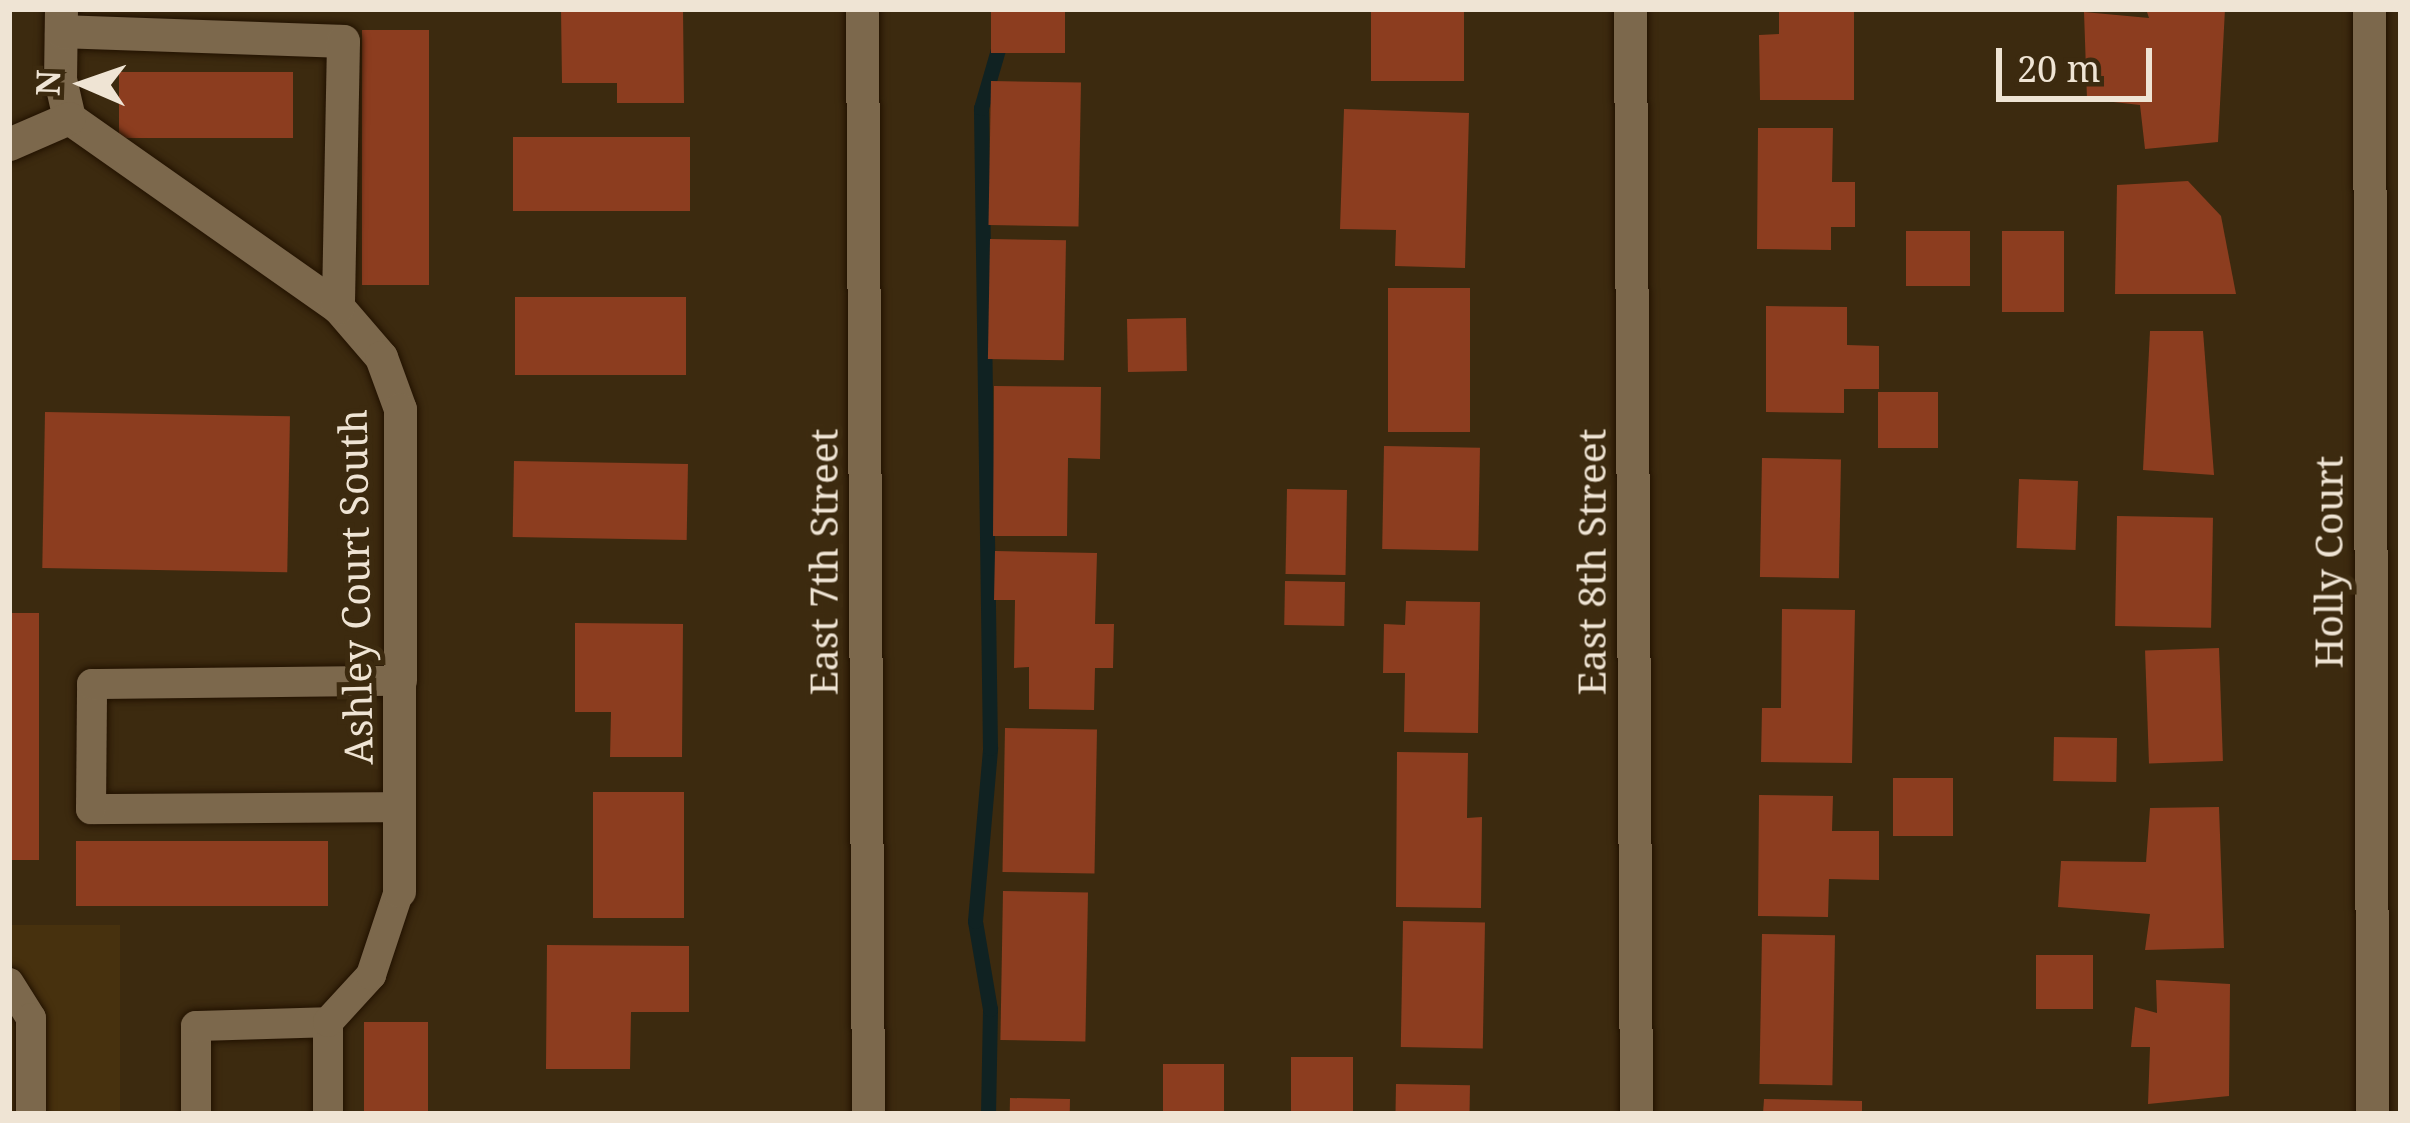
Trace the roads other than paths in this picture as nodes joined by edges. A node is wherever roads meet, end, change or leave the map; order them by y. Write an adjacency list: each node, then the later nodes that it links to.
1 (862, 9): 16 (street, East 7th Street)
2 (1630, 9): 17 (street, East 8th Street)
3 (2369, 9): 18 (street, Holly Court)
4 (61, 20): 5 (street); 7 (street)
5 (69, 118): 6 (street); 7 (street, Ashley Court South)
6 (9, 144)
7 (338, 307): 8 (street, Ashley Court South)
8 (402, 681): 9 (street, Ashley Court South); 9 (lane)
9 (400, 807): 10 (street, Ashley Court South)
10 (398, 890): 12 (lane)
11 (9, 983): 13 (lane)
12 (328, 1022): 14 (lane); 15 (lane)
13 (31, 1114)
14 (196, 1114)
15 (328, 1114)
16 (868, 1114)
17 (1636, 1114)
18 (2372, 1114)

